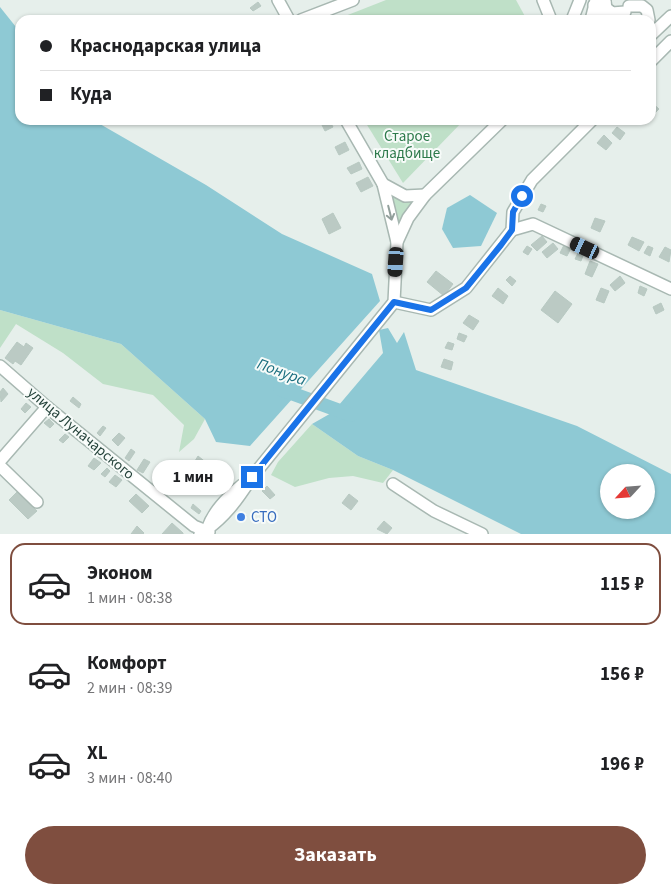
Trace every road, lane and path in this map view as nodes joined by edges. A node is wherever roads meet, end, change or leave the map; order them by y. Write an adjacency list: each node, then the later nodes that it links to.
1 (278, 0): 7 (street)
2 (353, 0): 8 (street)
3 (543, 0): 9 (street)
4 (580, 0): 10 (street)
5 (600, 2): 6 (street); 11 (street); 12 (street)
6 (627, 10): 13 (street)
7 (286, 15)
8 (314, 15)
9 (549, 15)
10 (574, 15)
11 (594, 15)
12 (606, 15)
13 (648, 15)
14 (671, 16): 15 (street)
15 (656, 30)
16 (671, 41): 17 (street)
17 (656, 56)
18 (349, 125): 21 (street)
19 (497, 125): 22 (street)
20 (587, 125): 23 (street)
21 (383, 184): 22 (street); 24 (street, one-way to 24)
22 (425, 195): 24 (street)
23 (512, 230): 25 (street); 26 (street)
24 (398, 242): 26 (street)
25 (671, 289)
26 (394, 302): 33 (street)
27 (0, 366): 28 (street, улица Луначарского)
28 (47, 407): 29 (street); 33 (street, улица Луначарского)
29 (0, 461)
30 (0, 466): 32 (street)
31 (393, 484): 34 (street)
32 (37, 502)
33 (206, 533)
34 (482, 534)

